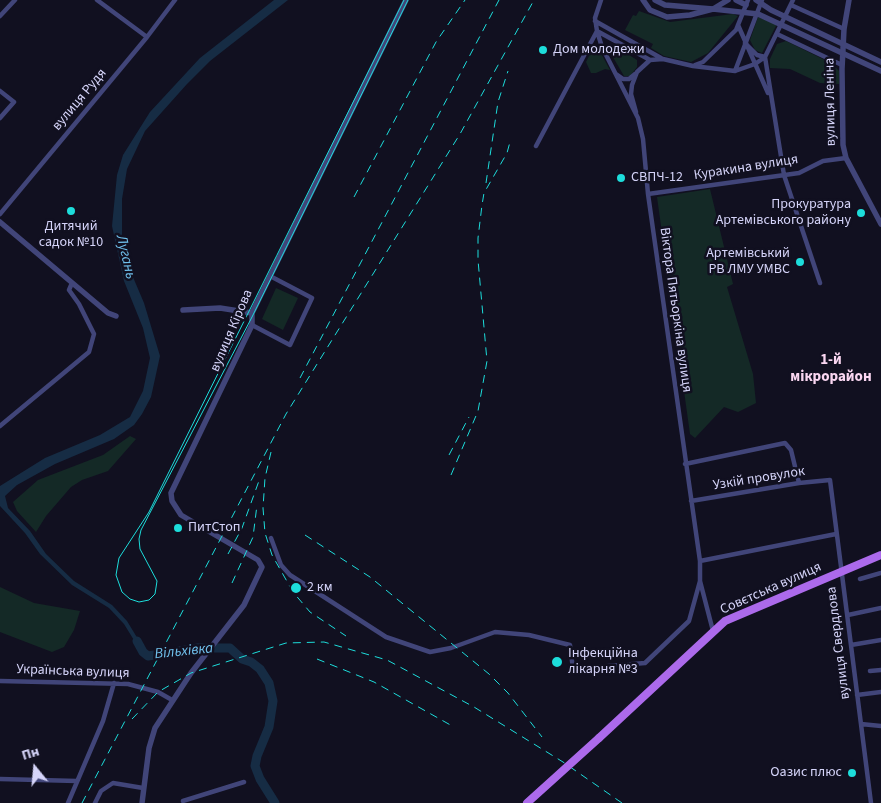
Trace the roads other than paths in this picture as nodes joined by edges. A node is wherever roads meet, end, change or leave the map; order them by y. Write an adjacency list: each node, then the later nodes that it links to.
1 (15, 0): 16 (street)
2 (98, 0): 22 (street)
3 (175, 0): 22 (street, вулиця Рудя)
4 (406, 0): 46 (street, вулиця Кірова)
5 (601, 0): 17 (street, Віктора Пятьоркіна вулиця)
6 (643, 0): 15 (street, bridge)
7 (655, 0): 15 (street)
8 (728, 0): 15 (street)
9 (736, 0): 13 (street)
10 (756, 0): 27 (street, bridge)
11 (762, 0): 23 (street)
12 (849, 0): 19 (street, вулиця Леніна)
13 (747, 2): 18 (street)
14 (792, 2): 19 (street); 21 (street)
15 (713, 9): 32 (street, bridge)
16 (0, 16)
17 (595, 21): 20 (street, Віктора Пятьоркіна вулиця); 25 (street)
18 (738, 25): 23 (street); 30 (street)
19 (844, 29): 29 (street, вулиця Леніна)
20 (596, 31): 26 (street); 34 (street, Віктора Пятьоркіна вулиця); 39 (street)
21 (777, 34): 24 (street); 29 (street)
22 (147, 37): 43 (street, вулиця Рудя)
23 (745, 43): 24 (street); 28 (street); 31 (street)
24 (765, 57): 28 (street); 36 (street)
25 (663, 59): 26 (street); 30 (street)
26 (650, 60): 33 (street)
27 (881, 62)
28 (754, 64): 31 (street); 36 (street)
29 (842, 65): 40 (street, вулиця Леніна)
30 (694, 66): 31 (street)
31 (735, 71)
32 (881, 71)
33 (637, 72): 34 (street); 38 (street)
34 (615, 74): 38 (street, Віктора Пятьоркіна вулиця)
35 (0, 91): 37 (street)
36 (771, 99): 41 (street)
37 (0, 118)
38 (638, 118): 42 (street, Віктора Пятьоркіна вулиця)
39 (536, 146)
40 (846, 158): 41 (street, Куракина вулиця); 45 (street, вулиця Леніна)
41 (784, 175): 42 (street, Куракина вулиця); 48 (street)
42 (648, 194): 54 (street, Віктора Пятьоркіна вулиця)
43 (0, 214)
44 (0, 222): 47 (street)
45 (881, 224)
46 (270, 276): 50 (street, вулиця Кірова); 52 (street)
47 (72, 283): 51 (street); 53 (street)
48 (820, 283)
49 (183, 310): 50 (street)
50 (252, 313): 52 (street, вулиця Кірова)
51 (116, 316)
52 (252, 325): 77 (street, вулиця Кірова)
53 (0, 426)
54 (685, 464): 56 (street); 57 (street, Віктора Пятьоркіна вулиця)
55 (830, 480): 56 (street, Узкій провулок); 58 (street, вулиця Свердлова)
56 (799, 483): 57 (street, Узкій провулок)
57 (690, 501): 61 (street, Віктора Пятьоркіна вулиця)
58 (836, 534): 61 (street); 62 (street, вулиця Свердлова)
59 (271, 538): 65 (street)
60 (881, 555): 62 (main road, Совєтська вулиця)
61 (700, 561): 65 (street, Віктора Пятьоркіна вулиця)
62 (842, 572): 67 (street, вулиця Свердлова); 68 (main road, Совєтська вулиця)
63 (881, 573): 64 (street)
64 (860, 579)
65 (700, 580): 68 (street, Віктора Пятьоркіна вулиця)
66 (881, 608): 67 (street)
67 (848, 615): 70 (street, вулиця Свердлова)
68 (713, 631): 88 (main road, Совєтська вулиця, bridge)
69 (881, 640): 70 (street)
70 (851, 645): 76 (street, вулиця Свердлова)
71 (881, 670): 72 (street)
72 (870, 671)
73 (0, 681): 74 (street, Українська вулиця)
74 (114, 683): 77 (street, Українська вулиця); 81 (street)
75 (881, 692): 76 (street)
76 (856, 695): 78 (street, вулиця Свердлова)
77 (172, 700): 83 (street)
78 (860, 724): 79 (street); 89 (street, вулиця Свердлова)
79 (881, 726)
80 (0, 779): 81 (street)
81 (78, 781): 85 (street)
82 (244, 782): 84 (street)
83 (144, 788): 86 (street); 87 (street)
84 (183, 801)
85 (68, 803)
86 (94, 803)
87 (142, 803)
88 (528, 803)
89 (871, 803)

